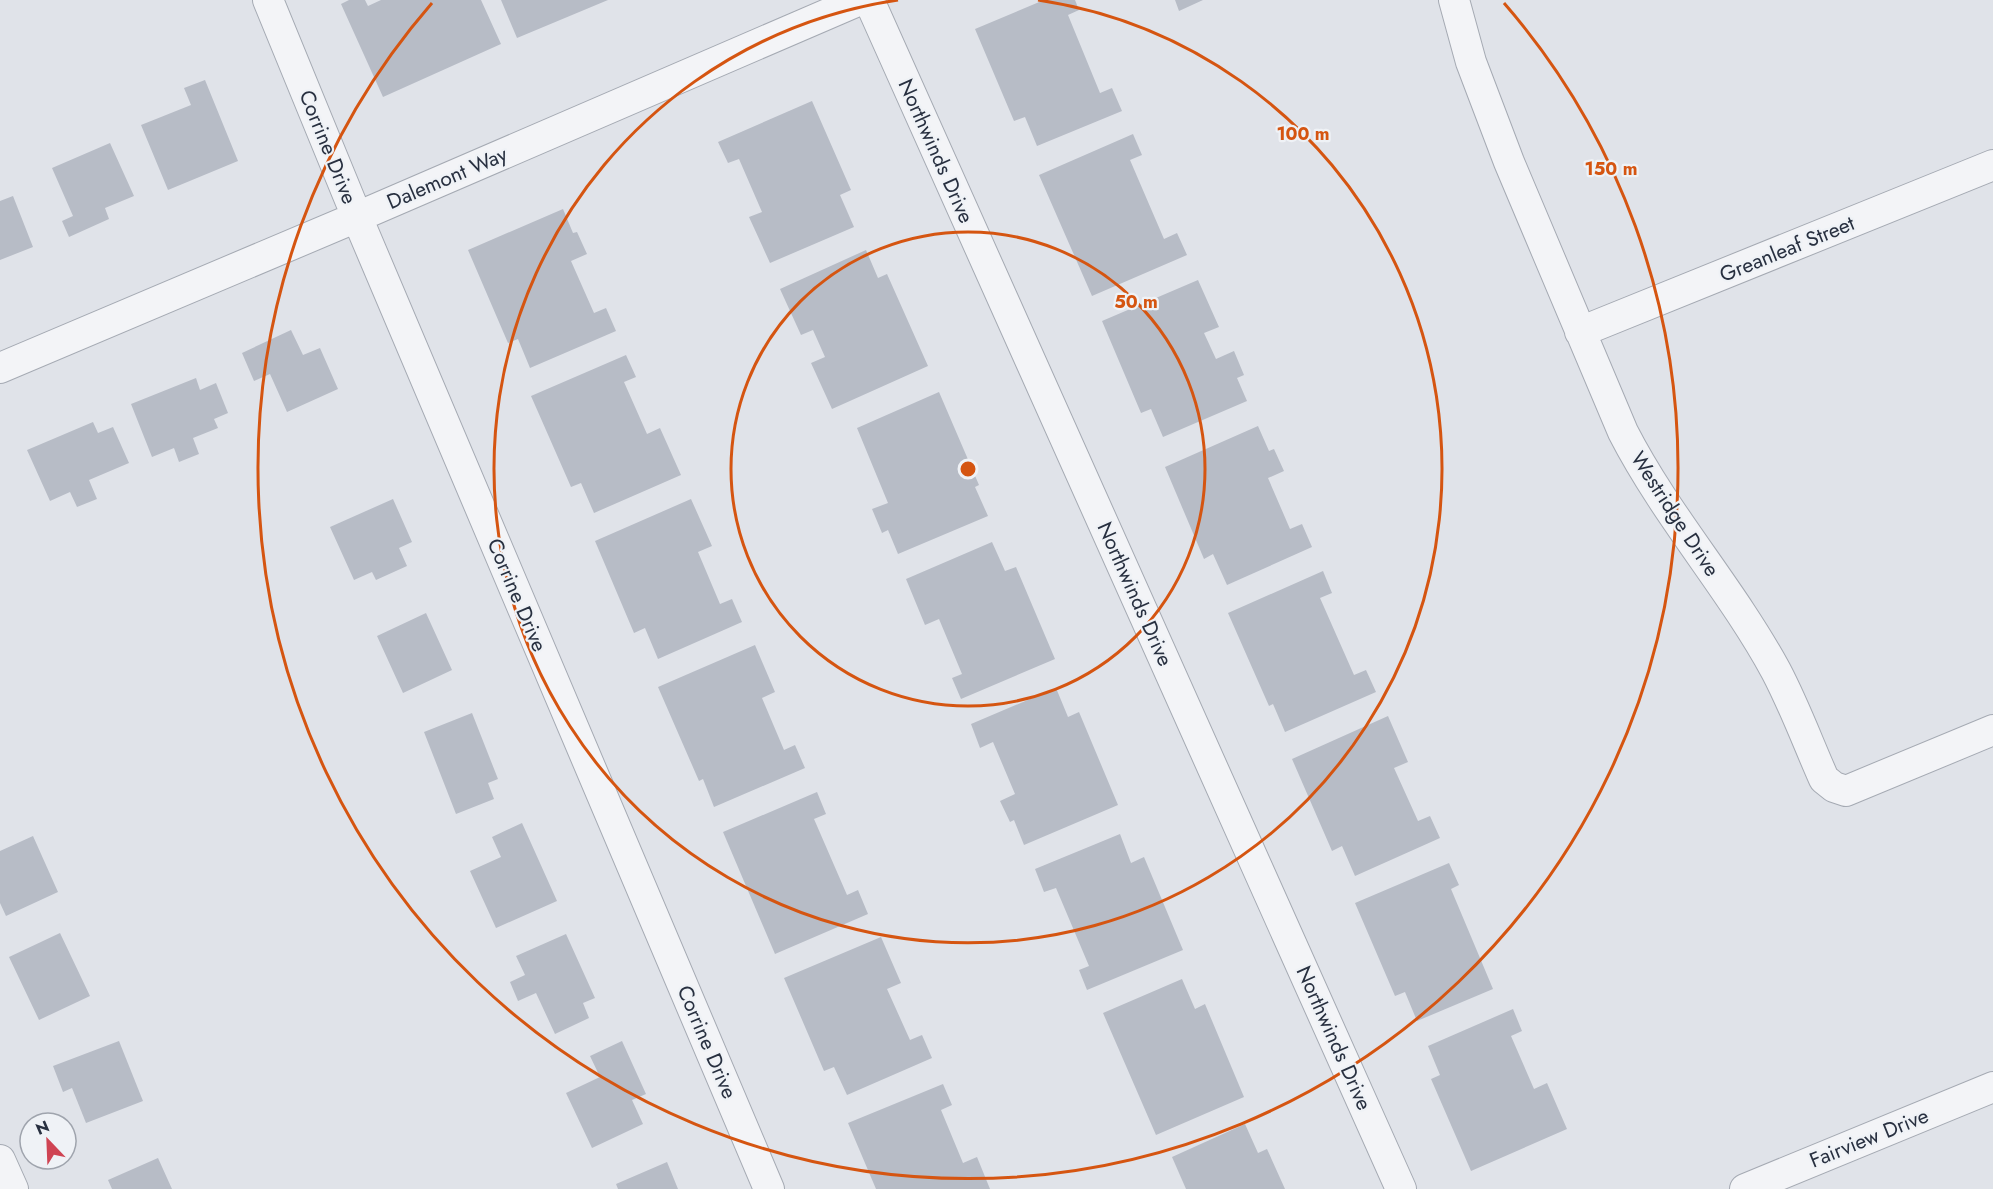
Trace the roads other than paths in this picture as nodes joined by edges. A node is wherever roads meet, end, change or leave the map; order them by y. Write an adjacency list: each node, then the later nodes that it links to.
1 (268, 0): 6 (street, Corrine Drive)
2 (860, 0): 6 (street, Dalemont Way)
3 (868, 0): 14 (street, Northwinds Drive)
4 (1454, 0): 7 (street, Westridge Drive)
5 (1993, 165): 7 (street, Greanleaf Street)
6 (357, 217): 8 (street, Dalemont Way); 13 (street, Corrine Drive)
7 (1580, 332): 9 (street, Westridge Drive)
8 (0, 368)
9 (1993, 730)
10 (1993, 1087): 15 (street, Fairview Drive)
11 (0, 1160): 12 (street)
12 (12, 1189)
13 (769, 1189)
14 (1401, 1189)
15 (1745, 1189)

